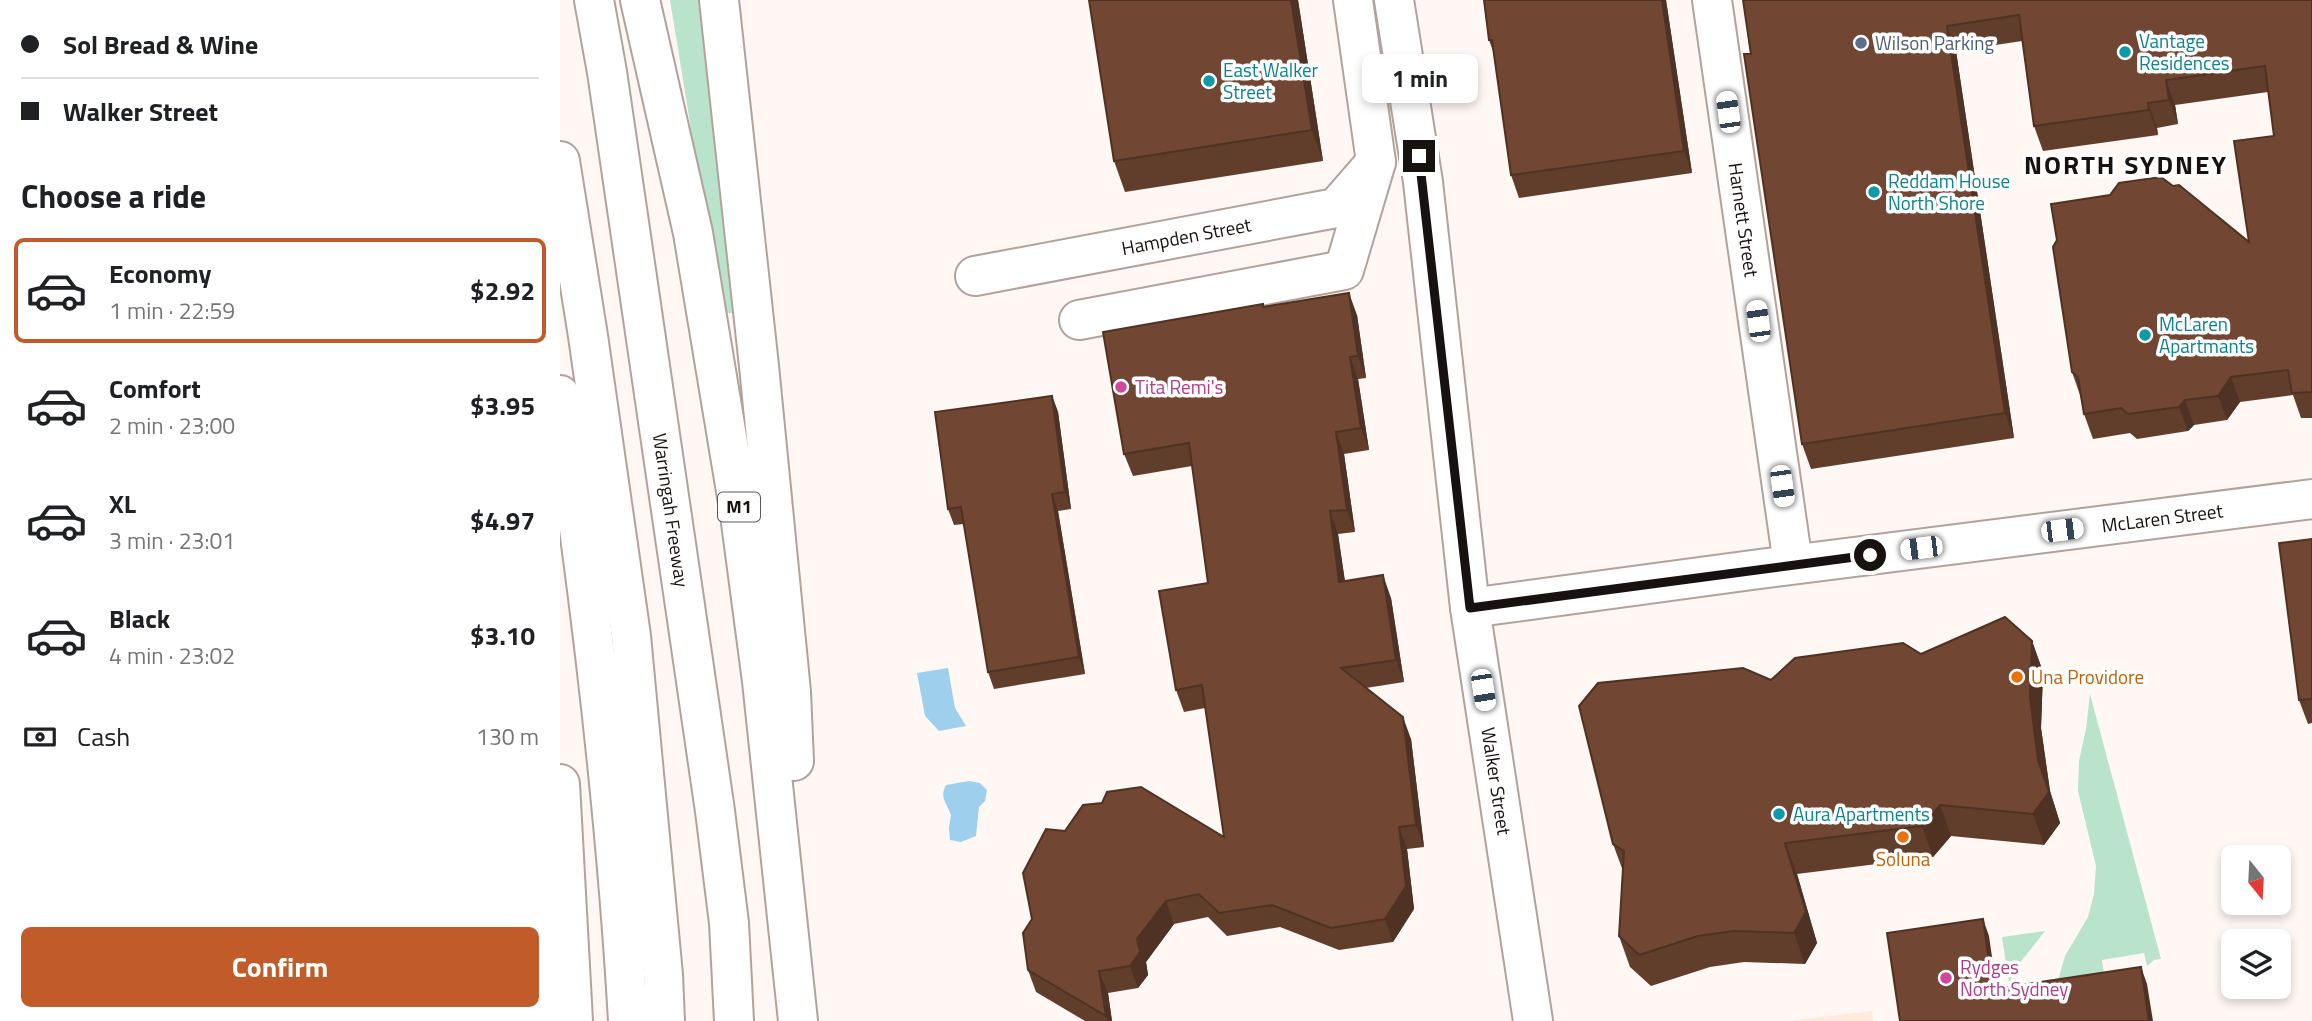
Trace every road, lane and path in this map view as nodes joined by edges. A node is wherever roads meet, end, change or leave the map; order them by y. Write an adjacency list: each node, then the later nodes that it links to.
1 (594, 0): 19 (main road, Warringah Freeway)
2 (640, 0): 20 (main road, M1)
3 (719, 0): 20 (main road)
4 (1353, 0): 8 (main road)
5 (1394, 0): 14 (main road, Walker Street)
6 (1712, 0): 13 (main road, Harnett Street)
7 (560, 161): 18 (main road)
8 (1376, 162): 9 (main road, Hampden Street); 10 (main road)
9 (975, 276)
10 (1080, 320)
11 (560, 395): 17 (main road)
12 (2312, 499): 13 (main road, McLaren Street)
13 (1793, 564): 14 (main road, McLaren Street)
14 (1470, 608): 21 (main road, Walker Street)
15 (560, 784): 16 (main road)
16 (573, 1021)
17 (628, 1021)
18 (665, 1021)
19 (734, 1021)
20 (798, 1021)
21 (1533, 1021)

